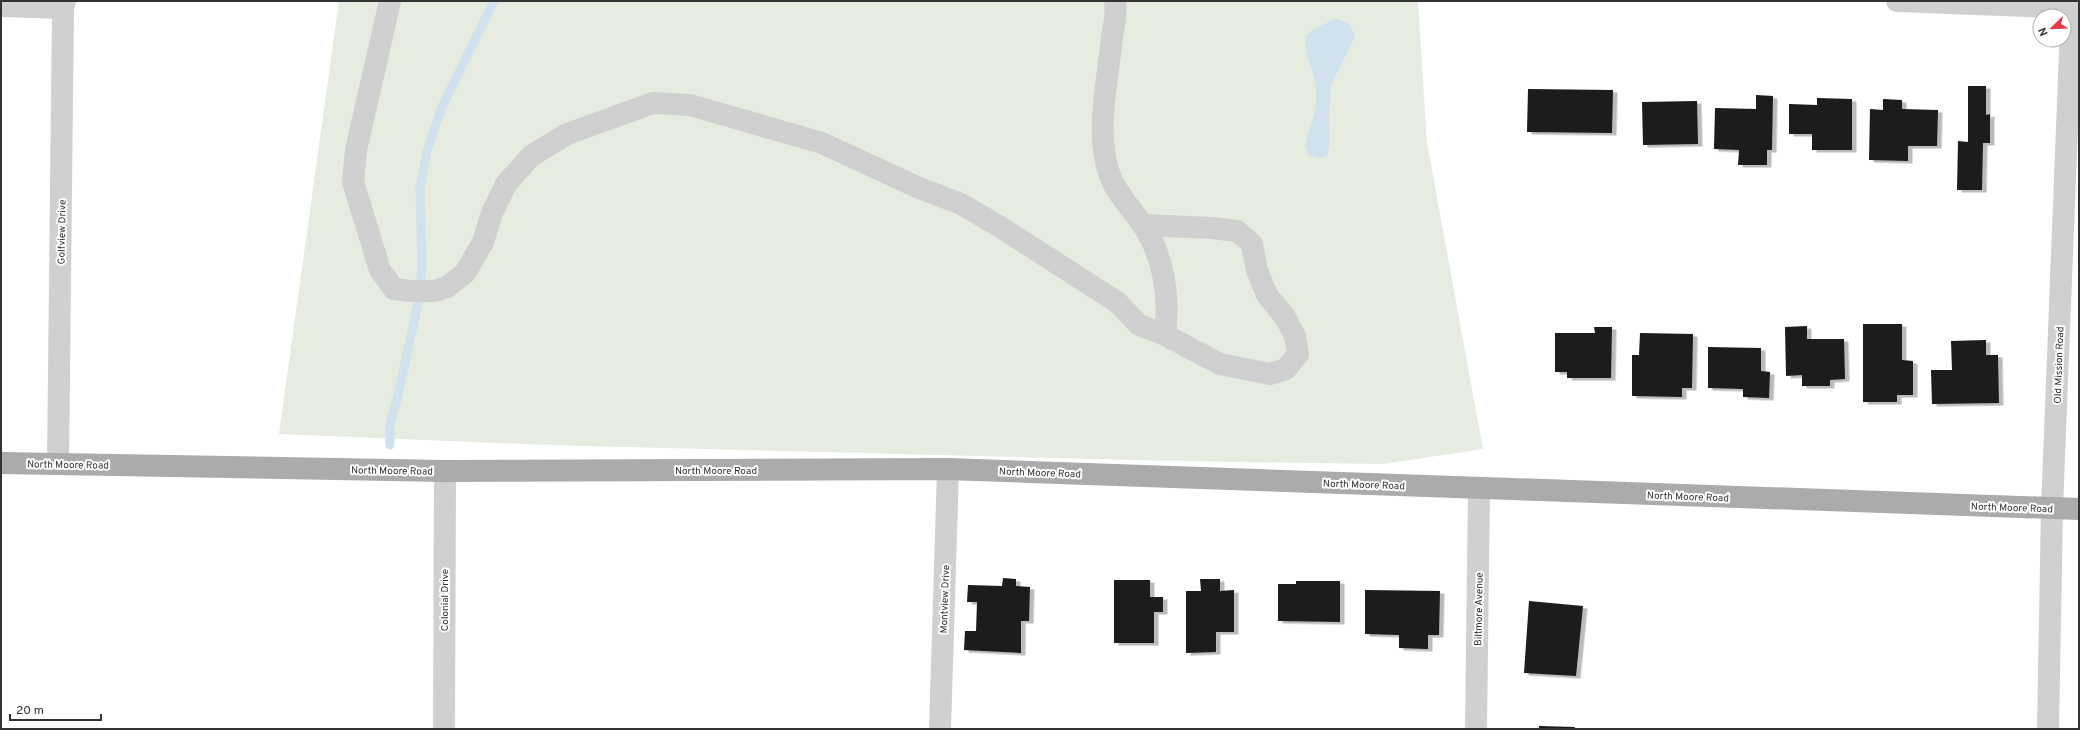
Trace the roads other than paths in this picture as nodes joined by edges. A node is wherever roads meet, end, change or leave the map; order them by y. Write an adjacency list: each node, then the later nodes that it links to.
1 (390, 1): 8 (street)
2 (1116, 1): 7 (street)
3 (1897, 1): 6 (street)
4 (64, 5): 5 (street); 10 (street, Golfview Drive)
5 (1, 6)
6 (2075, 6): 14 (street, Old Mission Road)
7 (1143, 225): 8 (street); 8 (street)
8 (1165, 335)
9 (1, 463): 10 (main road, North Moore Road)
10 (58, 464): 12 (main road, North Moore Road)
11 (948, 469): 12 (main road, North Moore Road); 13 (main road, North Moore Road); 17 (street, Montview Drive)
12 (445, 471): 16 (street, Colonial Drive)
13 (1479, 488): 14 (main road, North Moore Road); 18 (street, Biltmore Avenue)
14 (2052, 508): 15 (main road, North Moore Road); 19 (street, Old Mission Road)
15 (2079, 509)
16 (444, 729)
17 (940, 729)
18 (1476, 729)
19 (2048, 729)

